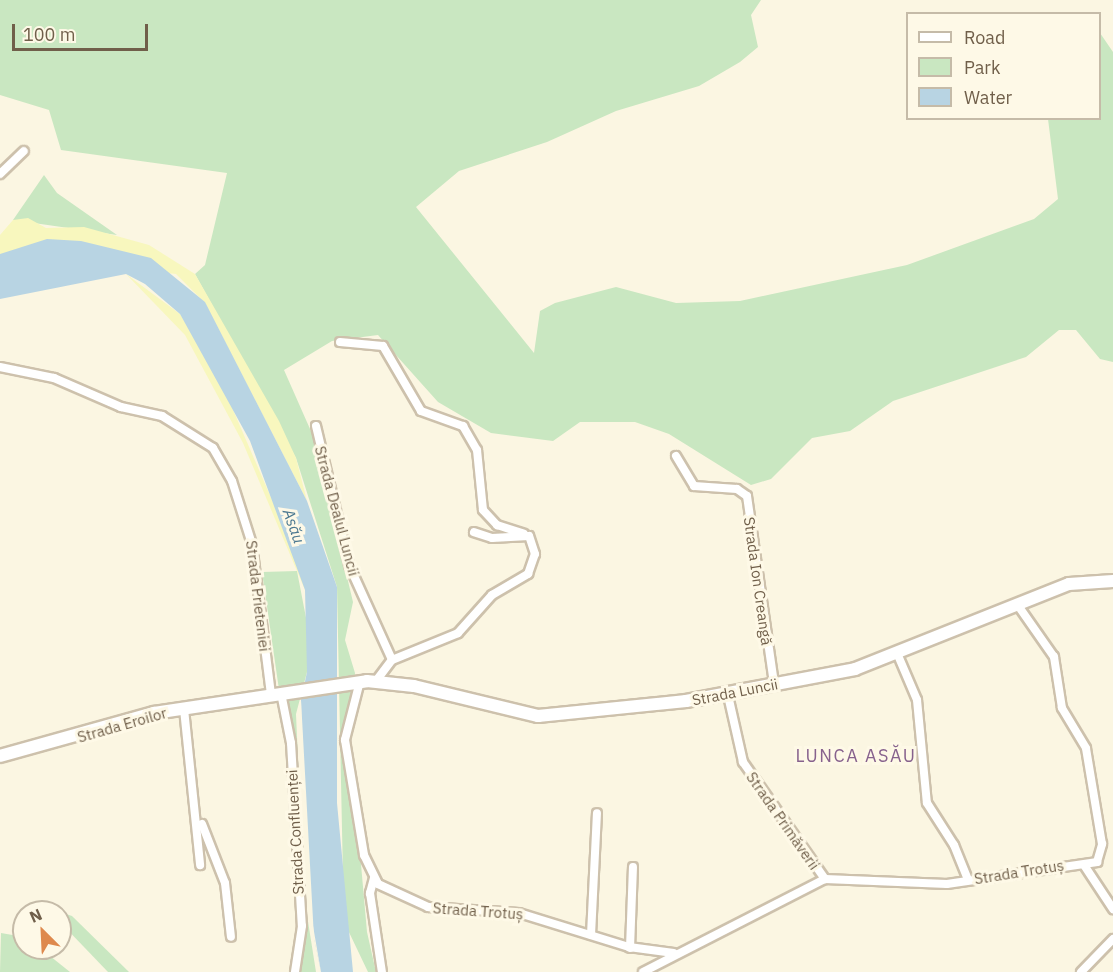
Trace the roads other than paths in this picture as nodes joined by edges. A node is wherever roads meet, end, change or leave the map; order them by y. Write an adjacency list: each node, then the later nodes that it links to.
1 (24, 151): 2 (street)
2 (0, 174)
3 (340, 342): 8 (street)
4 (0, 367): 18 (street, Strada Prieteniei)
5 (316, 426): 12 (street, Strada Dealul Luncii)
6 (676, 456): 16 (street, Strada Ion Creangă)
7 (474, 532): 8 (street)
8 (524, 534): 12 (street)
9 (1113, 581): 10 (main road, Strada Luncii)
10 (1017, 604): 11 (main road, Strada Luncii); 24 (street, Strada Trotuș)
11 (897, 653): 16 (main road, Strada Luncii); 28 (street)
12 (392, 660): 14 (street)
13 (360, 681): 14 (main road, Strada Luncii); 15 (main road, Strada Luncii); 26 (street)
14 (376, 681): 17 (main road, Strada Luncii)
15 (343, 683): 18 (main road, Strada Eroilor)
16 (774, 684): 17 (main road, Strada Luncii)
17 (727, 692): 27 (street, Strada Primăverii)
18 (276, 694): 19 (main road, Strada Eroilor); 35 (street, Strada Confluenței)
19 (184, 709): 20 (main road, Strada Eroilor); 21 (street)
20 (0, 756)
21 (197, 806): 23 (street); 31 (street)
22 (597, 813): 30 (street)
23 (201, 865)
24 (1084, 865): 28 (street, Strada Trotuș); 29 (street)
25 (633, 867): 33 (street)
26 (374, 878): 30 (street, Strada Trotuș); 36 (street)
27 (825, 879): 28 (street, Strada Trotuș); 34 (street, Strada Trotuș)
28 (968, 880)
29 (1113, 909)
30 (591, 935): 33 (street, Strada Trotuș)
31 (231, 937)
32 (1113, 939): 38 (street)
33 (630, 948): 34 (street, Strada Trotuș)
34 (679, 952): 37 (street, Strada Trotuș)
35 (295, 972)
36 (382, 972)
37 (643, 972)
38 (1081, 972)

